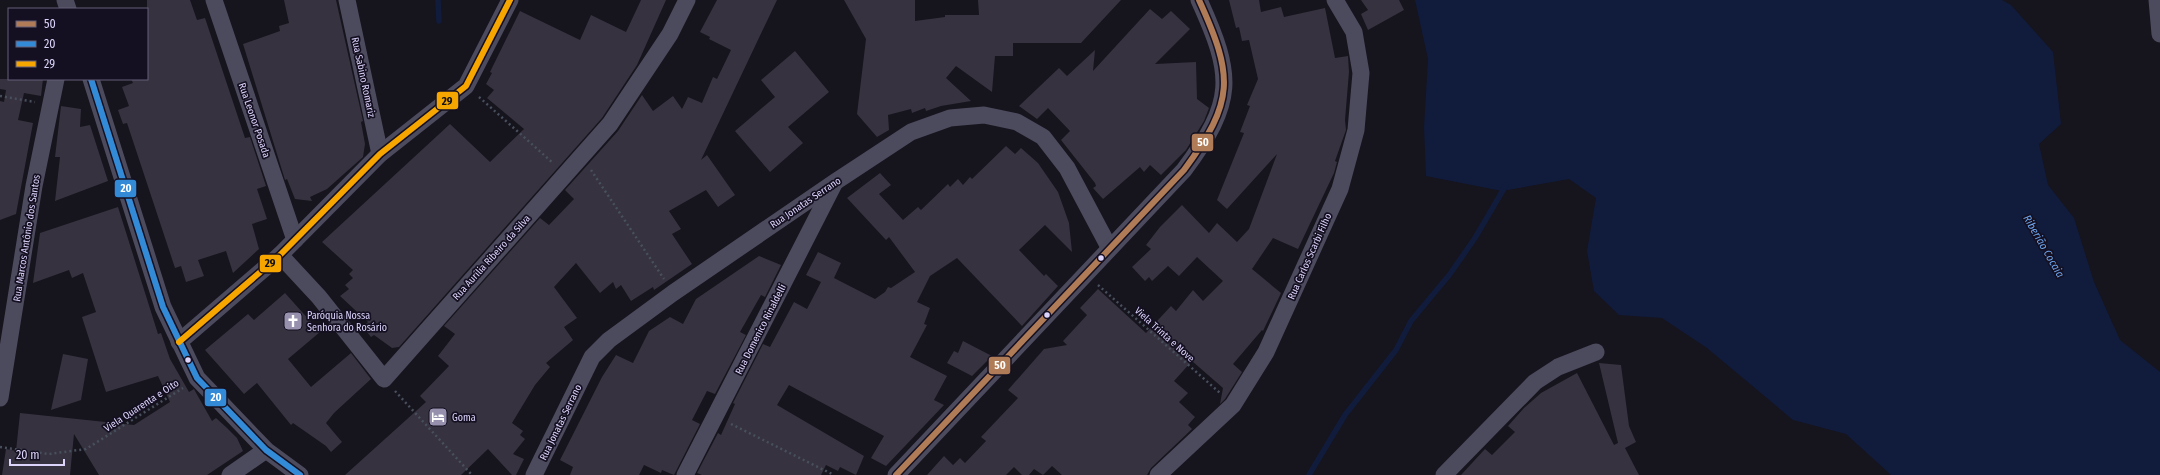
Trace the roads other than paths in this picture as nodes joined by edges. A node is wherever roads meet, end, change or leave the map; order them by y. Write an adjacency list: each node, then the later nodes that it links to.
1 (214, 0): 13 (street, Rua Leonor Posada)
2 (347, 0): 11 (street, Rua Sabino Romariz)
3 (510, 0): 11 (street)
4 (687, 0): 15 (street, Rua Aurília Ribeiro da Silva)
5 (1198, 0): 14 (street)
6 (1335, 0): 25 (street, Rua Carlos Scarbi Filho)
7 (2157, 0): 8 (street)
8 (2160, 34)
9 (56, 80): 18 (street, Rua Marcos Antônio dos Santos)
10 (91, 80): 16 (street)
11 (380, 154): 13 (street)
12 (834, 182): 14 (street, Rua Jonatas Serrano); 22 (street, Rua Jonatas Serrano); 23 (street, Rua Domenico Rinaldelli)
13 (295, 240): 15 (street)
14 (1110, 247): 24 (street)
15 (280, 255): 16 (street)
16 (179, 342): 19 (street)
17 (1596, 352): 26 (street)
18 (0, 398)
19 (266, 450): 20 (street); 21 (street)
20 (230, 475)
21 (300, 475)
22 (534, 475)
23 (685, 475)
24 (896, 475)
25 (1158, 475)
26 (1444, 475)

